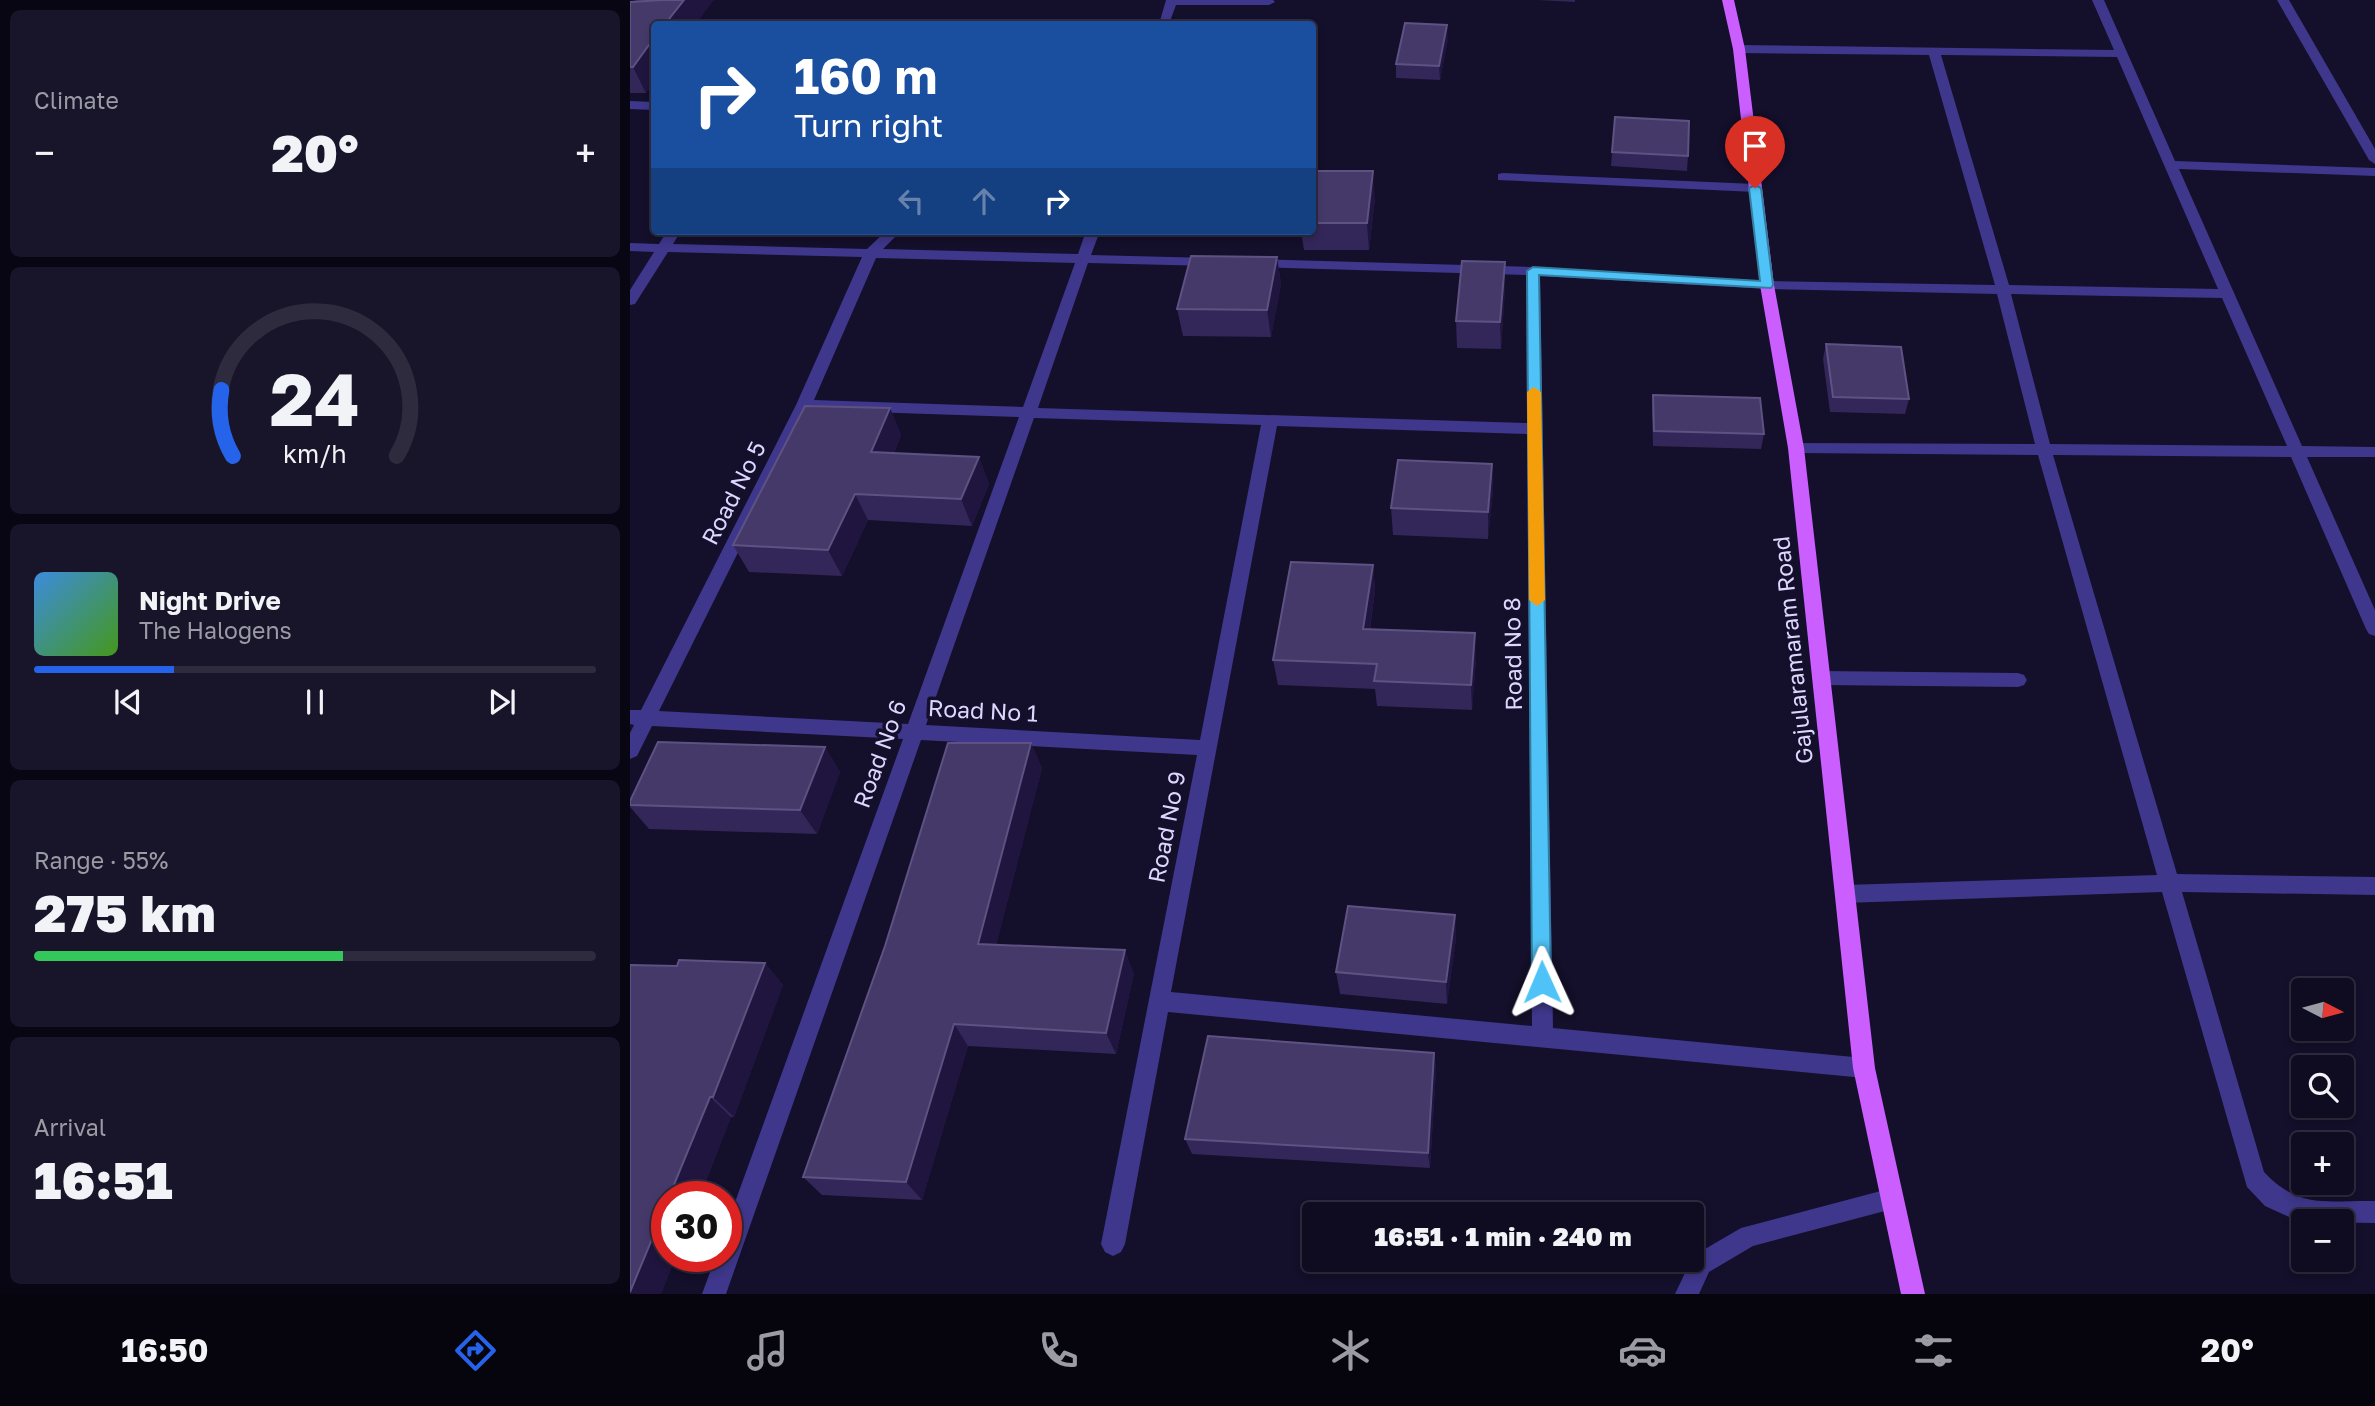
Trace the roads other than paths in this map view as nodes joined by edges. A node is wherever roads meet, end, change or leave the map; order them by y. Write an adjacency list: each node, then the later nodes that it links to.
1 (1728, 0): 7 (main road, Gajularamaram Road)
2 (2098, 0): 9 (street)
3 (2283, 0): 12 (street)
4 (1171, 1): 5 (street); 6 (street)
5 (1269, 2)
6 (1165, 21)
7 (1739, 49): 8 (street); 16 (main road, Gajularamaram Road)
8 (1934, 52): 9 (street); 28 (street)
9 (2121, 54): 13 (street)
10 (630, 105): 11 (street)
11 (651, 106)
12 (2375, 160)
13 (2170, 165): 14 (street); 29 (street)
14 (2375, 172)
15 (1503, 177): 16 (street)
16 (1755, 188): 27 (main road, Gajularamaram Road)
17 (672, 235): 21 (street)
18 (890, 235): 22 (street)
19 (1092, 235): 23 (street, Road No 6)
20 (630, 247): 21 (street)
21 (664, 247): 22 (street); 30 (street)
22 (871, 253): 23 (street); 31 (street, Road No 5)
23 (1083, 259): 24 (street); 32 (street, Road No 6)
24 (1220, 262)
25 (1247, 263): 26 (street)
26 (1533, 271): 27 (street); 34 (street, Road No 8)
27 (1767, 285): 28 (street); 35 (main road, Gajularamaram Road)
28 (2004, 290): 29 (street); 36 (street)
29 (2225, 294): 37 (street)
30 (630, 301)
31 (804, 405): 32 (street); 42 (street, Road No 5)
32 (1028, 412): 33 (street); 43 (street, Road No 6)
33 (1270, 420): 34 (street); 44 (street, Road No 9)
34 (1535, 429): 50 (street, Road No 8)
35 (1796, 448): 36 (street); 40 (main road, Gajularamaram Road)
36 (2044, 450): 37 (street); 46 (street)
37 (2297, 452): 38 (street); 39 (street)
38 (2375, 452)
39 (2375, 629)
40 (1821, 678): 41 (street); 48 (main road, Gajularamaram Road)
41 (2018, 680)
42 (638, 717): 43 (street, Road No 1); 45 (street, Road No 5)
43 (914, 732): 44 (street, Road No 1); 55 (street, Road No 6)
44 (1207, 748): 49 (street, Road No 9)
45 (630, 751)
46 (2169, 883): 47 (street); 48 (street); 53 (street)
47 (2375, 886)
48 (1845, 894): 51 (main road, Gajularamaram Road)
49 (1159, 1002): 50 (street); 54 (street, Road No 9)
50 (1543, 1037): 51 (street)
51 (1864, 1068): 52 (main road, Gajularamaram Road)
52 (1892, 1199): 56 (street); 57 (main road, Gajularamaram Road)
53 (2375, 1212)
54 (1113, 1244)
55 (714, 1294)
56 (1687, 1294)
57 (1913, 1294)

